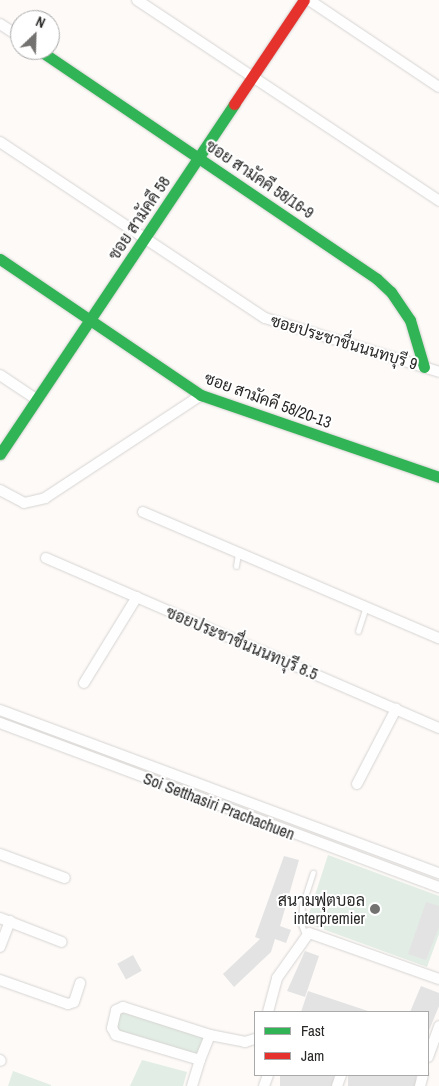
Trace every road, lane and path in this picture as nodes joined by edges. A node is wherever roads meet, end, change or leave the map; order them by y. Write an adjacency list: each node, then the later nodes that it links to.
1 (137, 0): 5 (street)
2 (304, 0): 5 (street, ซอย สามัคคี 58)
3 (309, 0): 6 (street)
4 (54, 60): 8 (street, ซอย สามัคคี 58/16-9)
5 (253, 77): 8 (street, ซอย สามัคคี 58); 9 (street)
6 (439, 87)
7 (0, 142): 10 (street, ซอยประชาชื่นนนทบุรี 9)
8 (199, 157): 10 (street, ซอย สามัคคี 58); 13 (street, ซอย สามัคคี 58/16-9)
9 (439, 201)
10 (145, 238): 12 (street, ซอย สามัคคี 58); 13 (street, ซอยประชาชื่นนนทบุรี 9)
11 (0, 258): 12 (street, ซอย สามัคคี 58/20-13)
12 (90, 320): 16 (street, ซอย สามัคคี 58/20-13); 17 (street, ซอย สามัคคี 58)
13 (424, 367): 14 (street, ซอยประชาชื่นนนทบุรี 9)
14 (439, 372)
15 (0, 375): 17 (street)
16 (201, 395): 19 (street, ซอย สามัคคี 58/20-13); 20 (street)
17 (36, 400): 18 (street, ซอย สามัคคี 58)
18 (0, 454)
19 (439, 477)
20 (0, 490)
21 (143, 512): 22 (street)
22 (238, 552): 24 (lane); 26 (street)
23 (46, 558): 25 (street, ซอยประชาชื่นนนทบุรี 8.5)
24 (236, 566)
25 (137, 597): 29 (street); 30 (street, ซอยประชาชื่นนนทบุรี 8.5)
26 (366, 607): 27 (lane); 28 (street)
27 (358, 631)
28 (439, 638)
29 (84, 683)
30 (396, 709): 33 (street, ซอยประชาชื่นนนทบุรี 8.5); 34 (street)
31 (0, 710): 37 (street, Soi Setthasiri Prachachuen)
32 (0, 723): 39 (street, Soi Setthasiri Prachachuen)
33 (439, 728)
34 (356, 784)
35 (0, 854): 38 (street)
36 (313, 873): 41 (lane)
37 (439, 873)
38 (65, 878)
39 (439, 887)
40 (5, 920): 42 (street); 43 (street)
41 (306, 937): 44 (street); 47 (street)
42 (62, 942)
43 (0, 947)
44 (439, 979)
45 (0, 980): 46 (street)
46 (80, 983)
47 (268, 1011)
48 (439, 1026): 51 (street)
49 (210, 1035): 50 (street); 52 (street); 52 (street)
50 (254, 1039)
51 (429, 1054)
52 (200, 1060): 53 (street)
53 (192, 1086)

